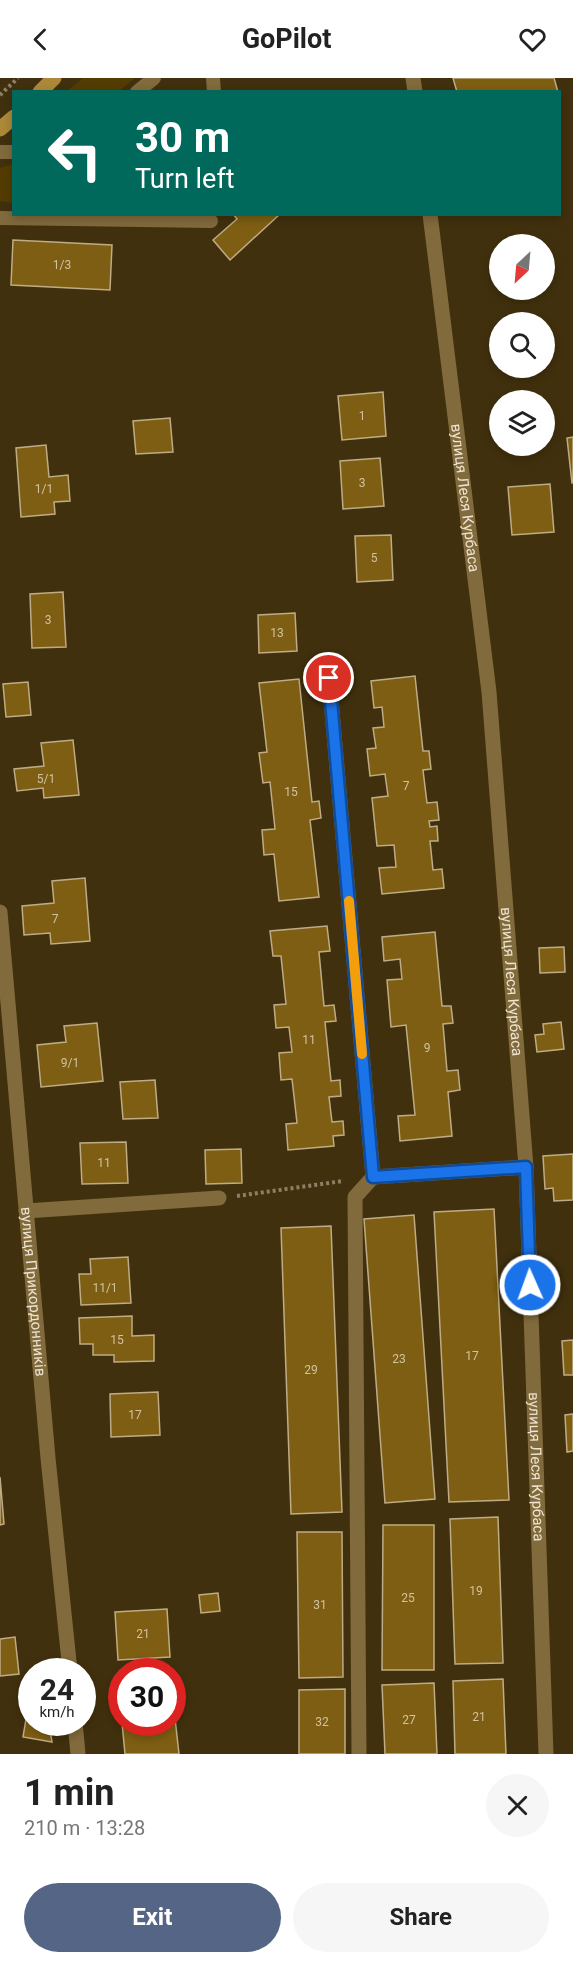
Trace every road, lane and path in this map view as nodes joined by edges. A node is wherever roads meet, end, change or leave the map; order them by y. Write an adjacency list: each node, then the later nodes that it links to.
1 (18, 78): 6 (path)
2 (54, 78): 4 (main road)
3 (154, 78): 5 (lane)
4 (42, 90)
5 (140, 90)
6 (0, 95)
7 (12, 119): 8 (main road)
8 (0, 129)
9 (430, 216): 16 (street, вулиця Леся Курбаса)
10 (68, 217): 11 (lane); 12 (lane)
11 (108, 217): 13 (lane)
12 (0, 218)
13 (211, 221)
14 (329, 678): 17 (street)
15 (0, 912): 19 (street, вулиця Прикордонників)
16 (526, 1167): 17 (street); 24 (street, вулиця Леся Курбаса)
17 (373, 1177): 18 (path); 23 (street)
18 (219, 1198): 19 (street)
19 (27, 1210): 20 (street, вулиця Прикордонників)
20 (69, 1658)
21 (76, 1736): 22 (street)
22 (78, 1754)
23 (359, 1754)
24 (546, 1754)

